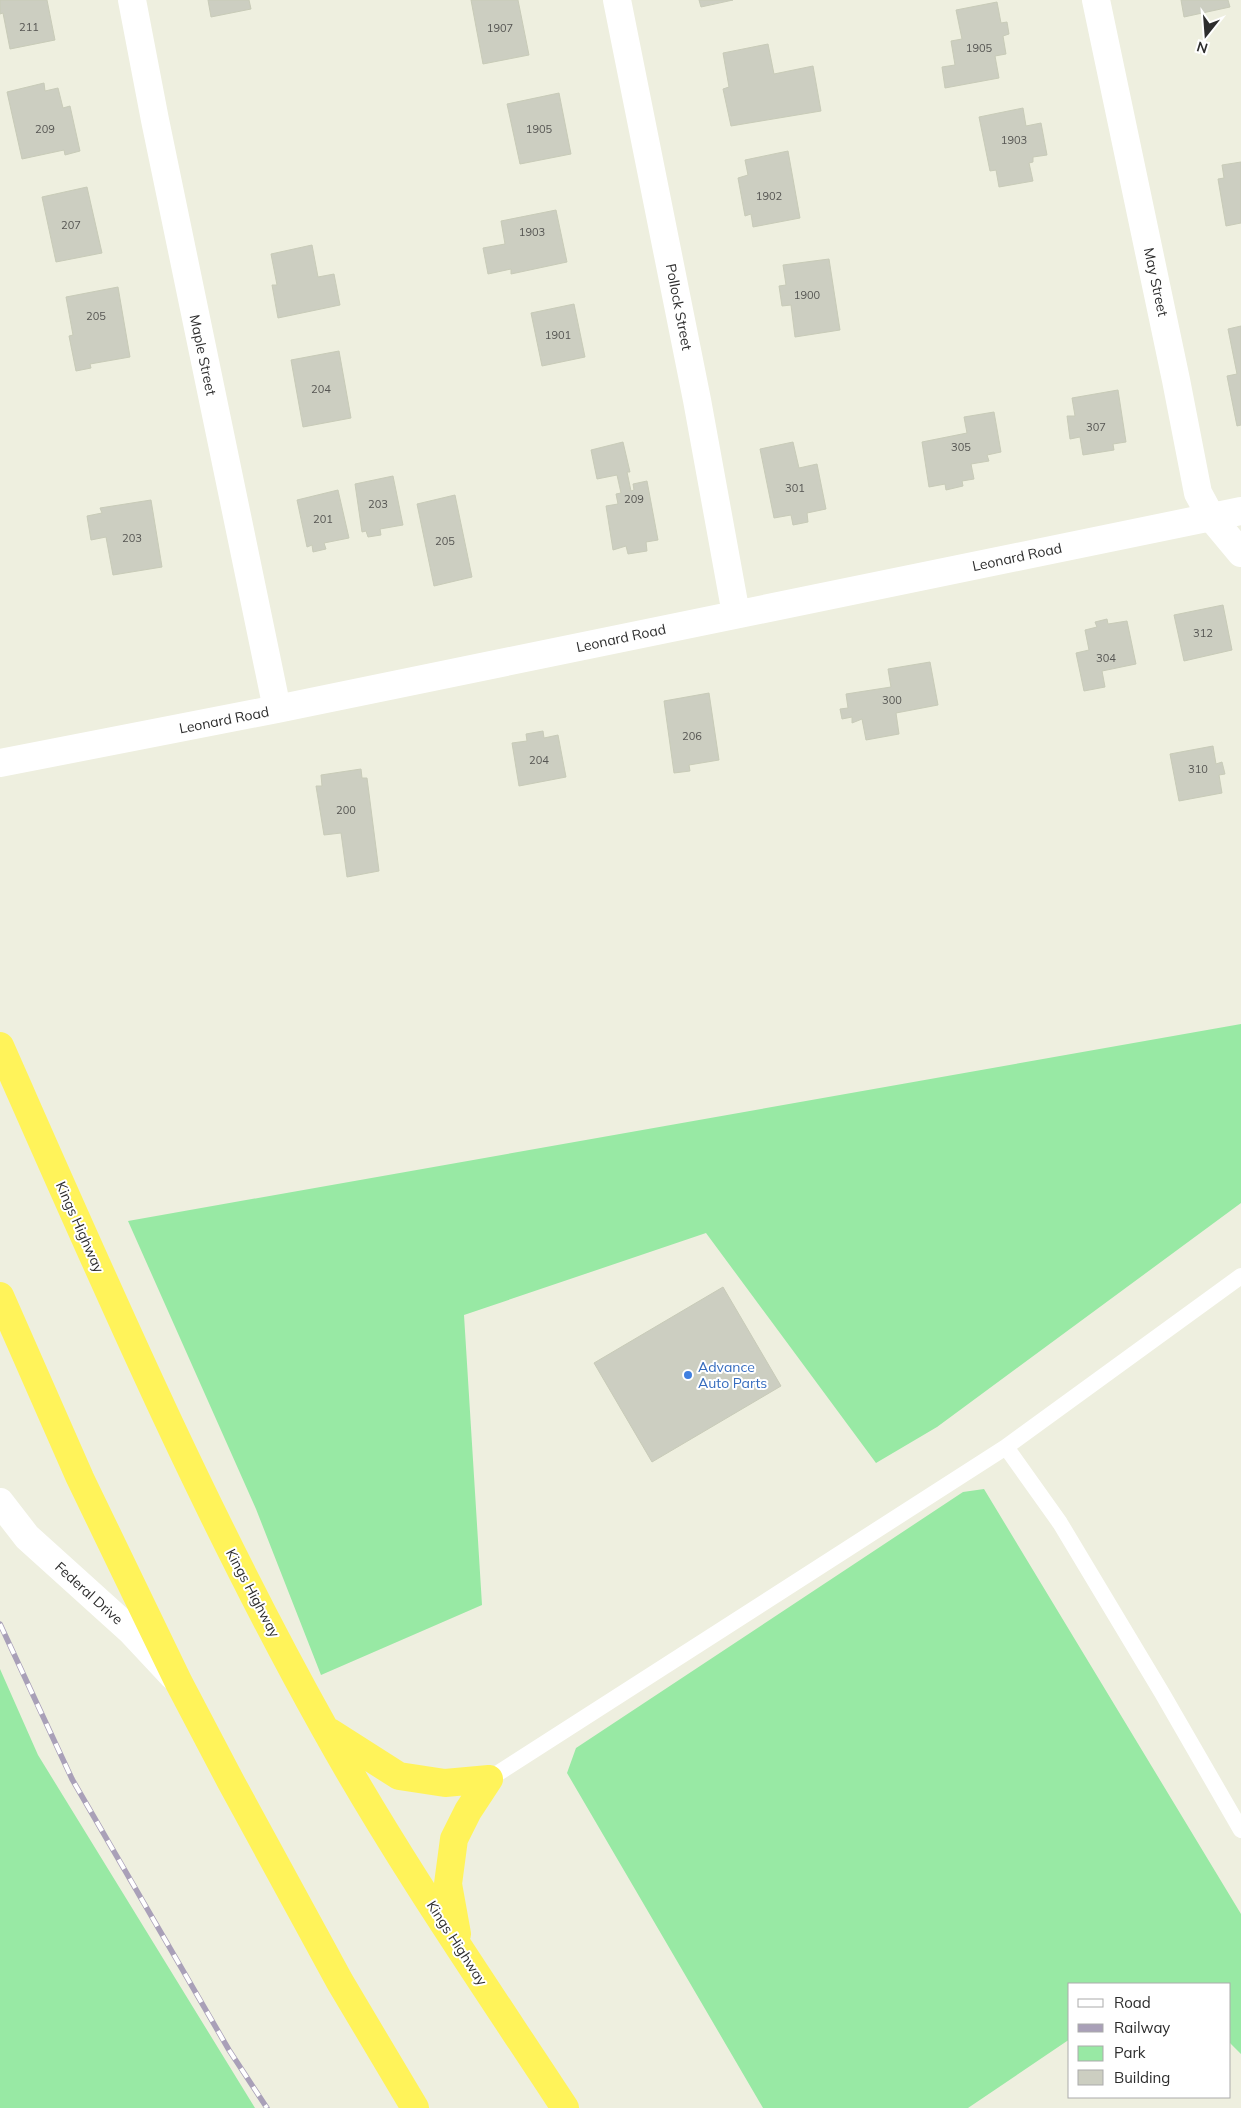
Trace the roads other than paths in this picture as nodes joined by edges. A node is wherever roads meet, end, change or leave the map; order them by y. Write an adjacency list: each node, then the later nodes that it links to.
1 (132, 0): 8 (street, Maple Street)
2 (617, 0): 7 (street, Pollock Street)
3 (1096, 0): 5 (street, May Street)
4 (1241, 512): 5 (street, Leonard Road)
5 (1211, 518): 6 (street, May Street); 7 (street, Leonard Road)
6 (1241, 553)
7 (736, 614): 8 (street, Leonard Road)
8 (277, 709): 9 (street, Leonard Road)
9 (0, 763)
10 (0, 1046): 16 (highway, Kings Highway)
11 (1241, 1276): 13 (lane)
12 (0, 1296): 15 (highway)
13 (1006, 1447): 17 (lane); 18 (lane)
14 (0, 1502): 15 (street, Federal Drive)
15 (179, 1683): 20 (highway)
16 (325, 1728): 17 (highway); 19 (highway, Kings Highway)
17 (489, 1779): 19 (highway)
18 (1241, 1830)
19 (459, 1946): 21 (highway, Kings Highway)
20 (415, 2108)
21 (565, 2108)

